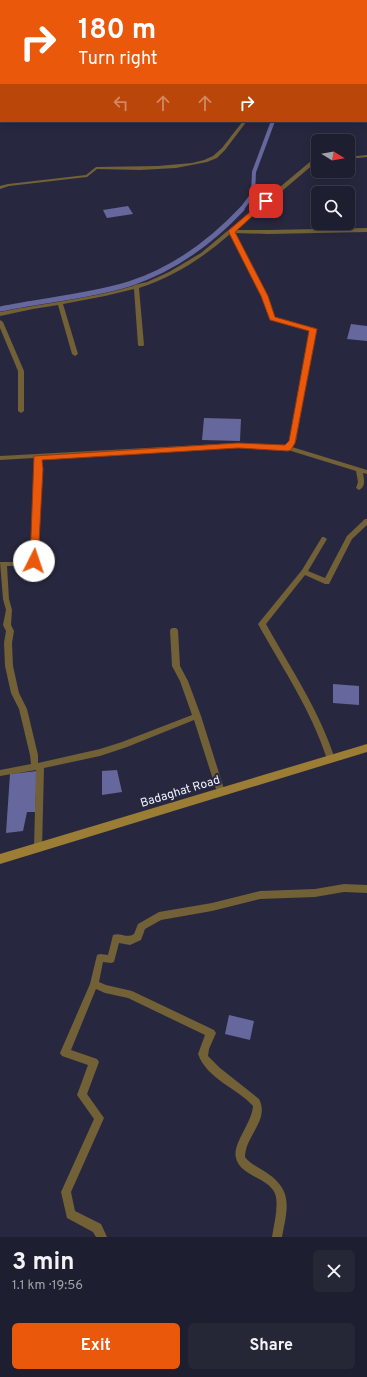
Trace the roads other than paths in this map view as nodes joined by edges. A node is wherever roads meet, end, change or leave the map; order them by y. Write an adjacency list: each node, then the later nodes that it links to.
1 (244, 122): 5 (street)
2 (367, 156): 3 (street)
3 (355, 157)
4 (311, 164): 7 (street)
5 (0, 188)
6 (367, 230): 7 (street)
7 (231, 231): 8 (street); 15 (street)
8 (136, 286): 9 (street); 12 (street)
9 (60, 303): 10 (street); 13 (street)
10 (0, 314)
11 (0, 322): 14 (street)
12 (141, 345)
13 (75, 354)
14 (21, 411)
15 (288, 448): 17 (street); 18 (street)
16 (0, 458): 17 (street)
17 (37, 458): 23 (street)
18 (359, 470): 19 (street); 20 (street)
19 (367, 472)
20 (359, 488)
21 (367, 521): 24 (street)
22 (324, 539): 24 (street)
23 (2, 564): 29 (street)
24 (304, 572): 28 (street)
25 (174, 630): 26 (street)
26 (197, 717): 29 (street); 31 (street)
27 (367, 748): 28 (main road, Badaghat Road)
28 (331, 759): 31 (main road, Badaghat Road)
29 (38, 767): 30 (street); 32 (street)
30 (0, 773)
31 (221, 792): 32 (main road, Badaghat Road)
32 (38, 848): 33 (main road, Badaghat Road)
33 (0, 859)
34 (367, 889): 35 (street)
35 (94, 984): 36 (street); 37 (street)
36 (102, 1237)
37 (277, 1237)

